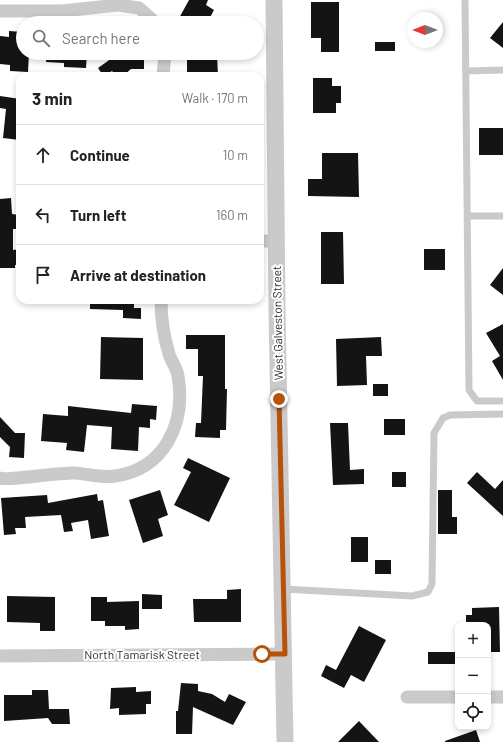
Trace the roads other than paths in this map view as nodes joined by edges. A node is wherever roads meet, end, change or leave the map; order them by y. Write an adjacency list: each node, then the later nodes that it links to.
1 (274, 0): 13 (street, West Galveston Street)
2 (465, 0): 8 (lane)
3 (118, 3): 4 (street); 5 (street)
4 (0, 11)
5 (148, 16)
6 (165, 60): 9 (street)
7 (503, 70): 8 (lane)
8 (466, 71): 10 (lane)
9 (164, 72)
10 (468, 216): 11 (lane); 15 (lane)
11 (503, 216)
12 (264, 241): 13 (street)
13 (277, 241): 18 (street, West Galveston Street)
14 (161, 304): 17 (street)
15 (503, 401)
16 (503, 414): 18 (lane)
17 (0, 478)
18 (283, 589): 19 (street, West Galveston Street)
19 (285, 654): 20 (street, North Tamarisk Street); 25 (street, West Galveston Street)
20 (0, 656)
21 (407, 697): 22 (street)
22 (455, 697)
23 (491, 697): 24 (street)
24 (503, 697)
25 (285, 742)

